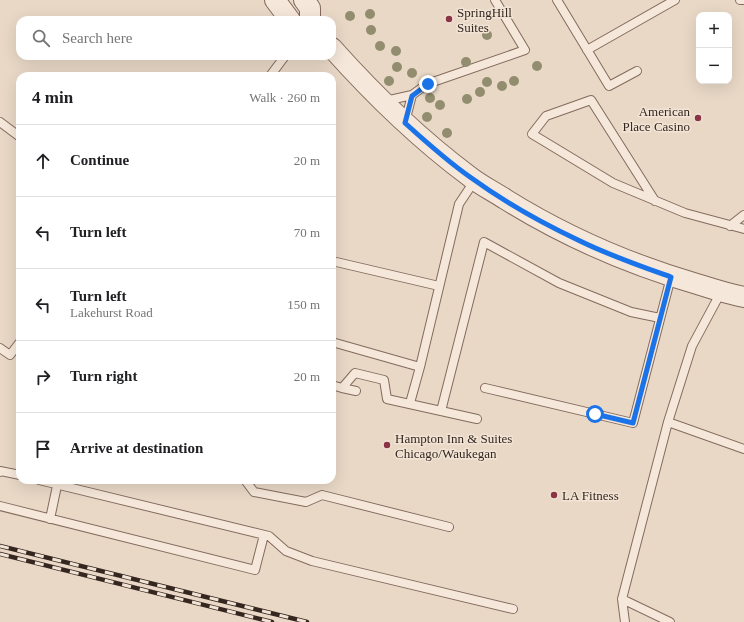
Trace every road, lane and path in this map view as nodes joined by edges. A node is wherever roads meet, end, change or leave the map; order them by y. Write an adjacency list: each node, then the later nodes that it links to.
1 (275, 0): 8 (street)
2 (304, 0): 9 (street)
3 (496, 0): 15 (lane)
4 (557, 0): 10 (lane)
5 (675, 0): 10 (lane)
6 (740, 0): 7 (lane)
7 (744, 0)
8 (287, 16)
9 (310, 16)
10 (587, 50): 13 (lane)
11 (336, 52): 16 (street)
12 (282, 60): 14 (lane)
13 (637, 71)
14 (273, 72)
15 (412, 96): 16 (lane); 18 (lane)
16 (383, 102): 18 (street)
17 (0, 122): 19 (lane)
18 (405, 123): 20 (street)
19 (16, 134)
20 (475, 180): 26 (street); 27 (lane)
21 (655, 201): 21 (lane); 23 (lane)
22 (744, 215): 23 (lane)
23 (730, 226): 24 (lane)
24 (744, 229)
25 (336, 262): 27 (lane)
26 (671, 277): 28 (street); 30 (lane)
27 (439, 286): 34 (lane)
28 (722, 291): 29 (street); 44 (lane)
29 (744, 297)
30 (660, 318): 37 (lane); 42 (lane)
31 (336, 343): 34 (lane)
32 (16, 347): 33 (lane)
33 (0, 348)
34 (420, 367): 41 (lane)
35 (336, 386): 36 (lane)
36 (342, 388): 38 (lane); 40 (lane)
37 (485, 388)
38 (356, 391)
39 (378, 396): 40 (lane)
40 (387, 399): 41 (lane)
41 (410, 403): 42 (lane)
42 (441, 410): 43 (lane)
43 (477, 419)
44 (668, 422): 45 (lane); 55 (lane)
45 (744, 449)
46 (0, 472): 47 (lane)
47 (16, 474)
48 (57, 484): 52 (lane)
49 (65, 484): 54 (lane)
50 (248, 484): 53 (lane)
51 (0, 506): 52 (lane)
52 (50, 519): 54 (lane)
53 (449, 527)
54 (264, 535): 56 (lane)
55 (622, 599): 57 (lane); 58 (lane)
56 (513, 609)
57 (626, 622)
58 (670, 622)

